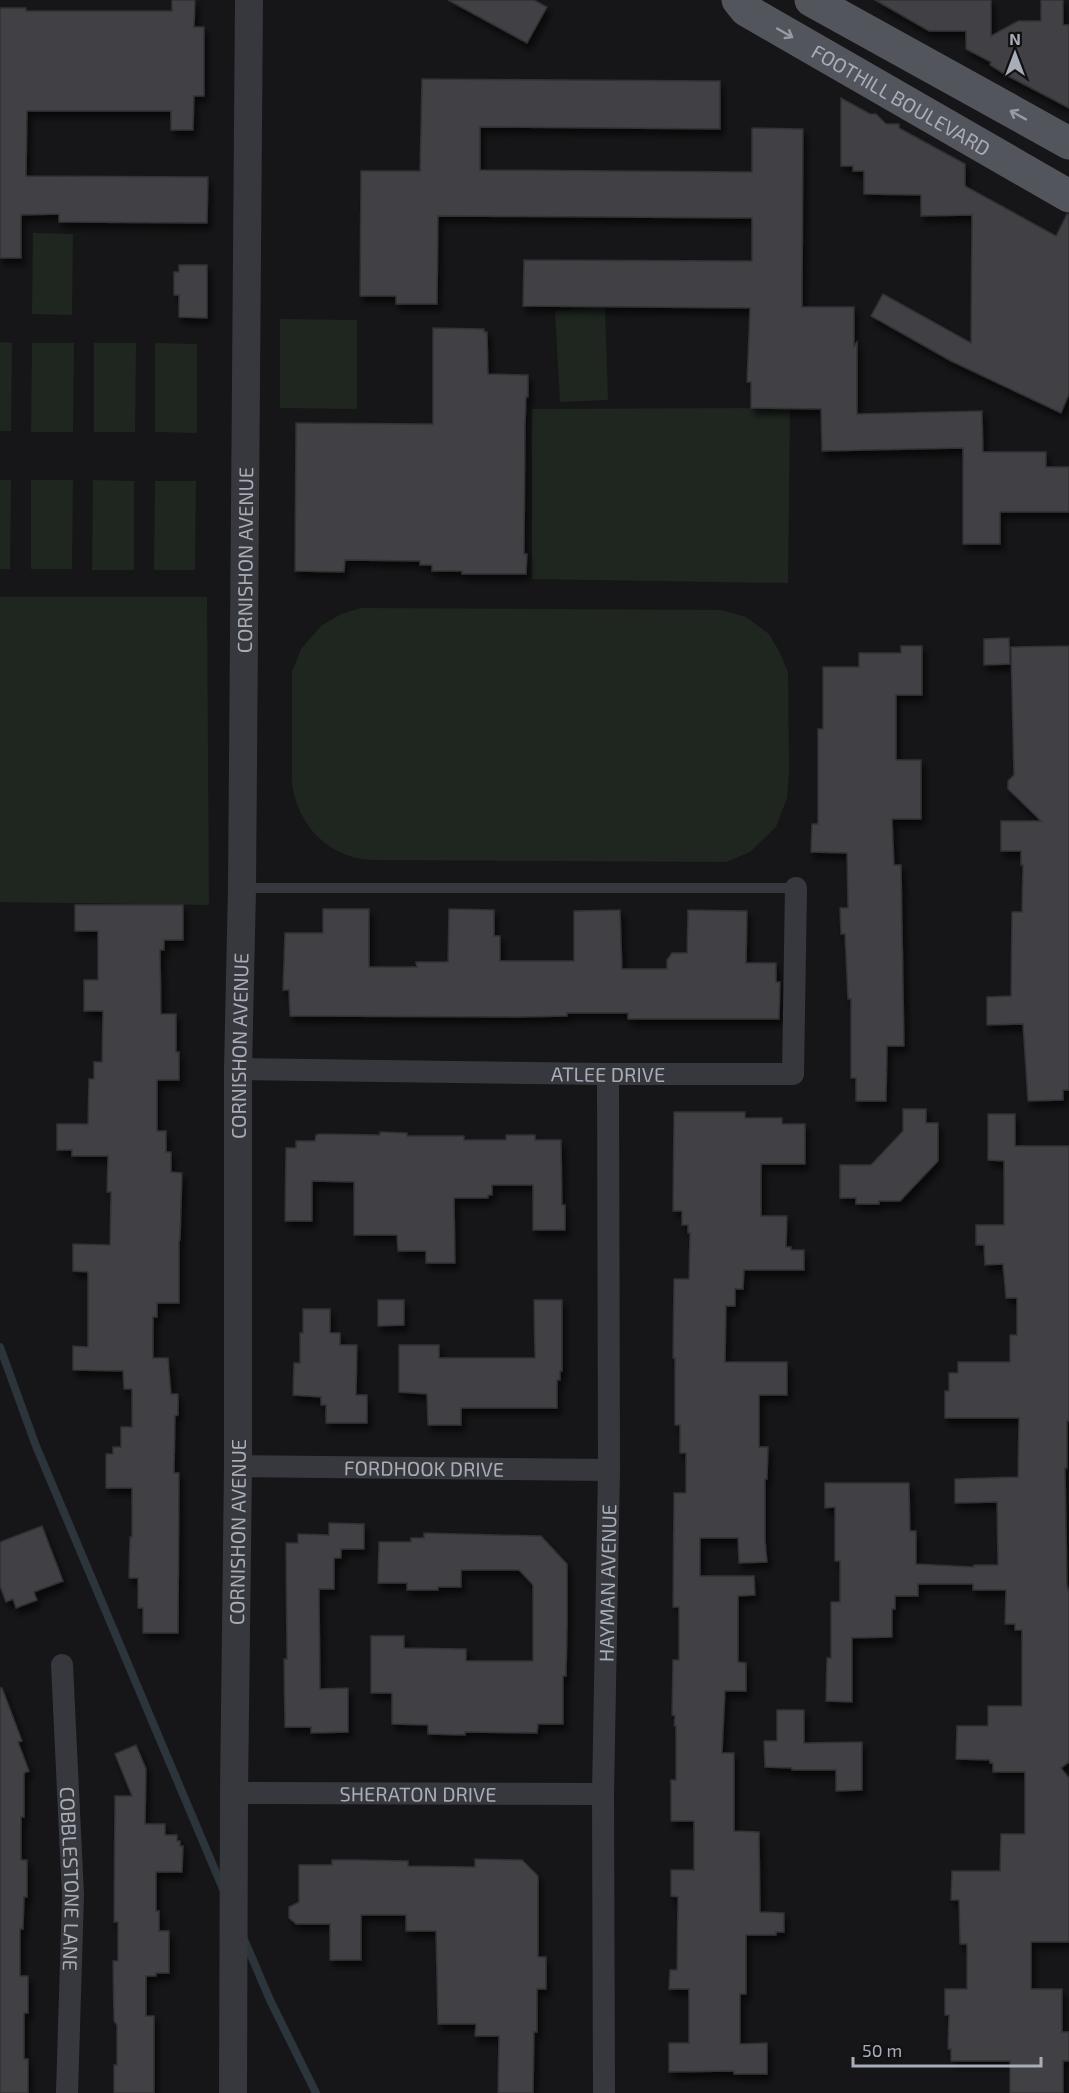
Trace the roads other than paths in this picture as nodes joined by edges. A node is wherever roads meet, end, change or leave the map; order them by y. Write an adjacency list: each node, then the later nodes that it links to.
1 (249, 0): 6 (street, CORNISHON AVENUE)
2 (738, 0): 5 (main road, FOOTHILL BOULEVARD, one-way to 5)
3 (811, 0): 4 (main road, one-way to 3)
4 (1069, 143)
5 (1069, 196)
6 (242, 888): 7 (lane); 8 (street, CORNISHON AVENUE)
7 (796, 888): 9 (street, ATLEE DRIVE)
8 (238, 1069): 9 (street, ATLEE DRIVE); 10 (street, CORNISHON AVENUE)
9 (608, 1074): 11 (street, HAYMAN AVENUE)
10 (238, 1466): 11 (street, FORDHOOK DRIVE); 13 (street, CORNISHON AVENUE)
11 (609, 1470): 14 (street, HAYMAN AVENUE)
12 (62, 1665): 15 (street, COBBLESTONE LANE)
13 (234, 1793): 14 (street, SHERATON DRIVE); 16 (street, CORNISHON AVENUE)
14 (603, 1794): 17 (street, HAYMAN AVENUE)
15 (68, 2093)
16 (233, 2093)
17 (604, 2093)

